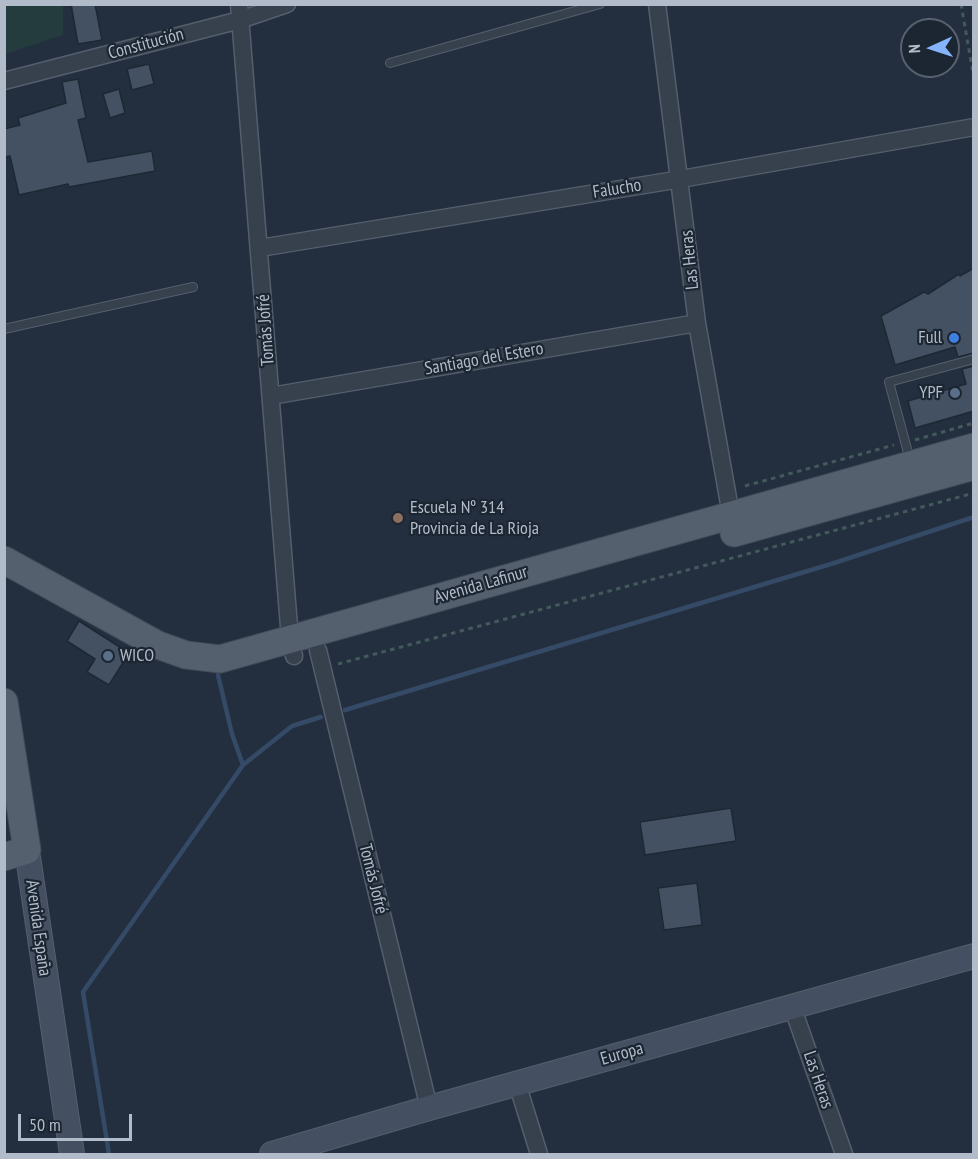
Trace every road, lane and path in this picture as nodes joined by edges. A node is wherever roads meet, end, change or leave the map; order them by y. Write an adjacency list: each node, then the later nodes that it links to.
1 (287, 4): 5 (street, Constitución)
2 (600, 4): 6 (lane)
3 (657, 4): 10 (street, Las Heras)
4 (961, 4): 7 (path)
5 (239, 12): 8 (street, Constitución); 11 (street, Tomás Jofré)
6 (390, 63)
7 (974, 79)
8 (4, 81)
9 (974, 127): 10 (street, Falucho)
10 (681, 179): 11 (street, Falucho); 13 (street, Las Heras)
11 (260, 248): 16 (street, Tomás Jofré)
12 (193, 287): 14 (lane)
13 (697, 323): 16 (street, Santiago del Estero); 23 (street, Las Heras)
14 (4, 329)
15 (974, 359): 19 (lane)
16 (271, 396): 26 (street, Tomás Jofré)
17 (974, 423): 19 (path)
18 (974, 447): 19 (main road, Avenida Lafinur)
19 (908, 453): 21 (path); 23 (main road, Avenida Lafinur)
20 (974, 466): 26 (main road, Avenida Lafinur)
21 (745, 486)
22 (974, 493): 26 (path)
23 (731, 515): 26 (main road, Avenida Lafinur)
24 (4, 560): 26 (main road, Avenida Lafinur)
25 (4, 578): 26 (main road, Avenida Lafinur)
26 (306, 653): 32 (street, Tomás Jofré)
27 (4, 702): 28 (main road, Avenida España)
28 (16, 853): 33 (main road, Avenida España)
29 (974, 956): 30 (main road, Europa)
30 (792, 1006): 31 (main road, Europa); 36 (street, Las Heras)
31 (517, 1083): 32 (main road, Europa); 35 (street)
32 (429, 1108): 34 (main road, Europa)
33 (72, 1155)
34 (273, 1155)
35 (539, 1155)
36 (844, 1155)

